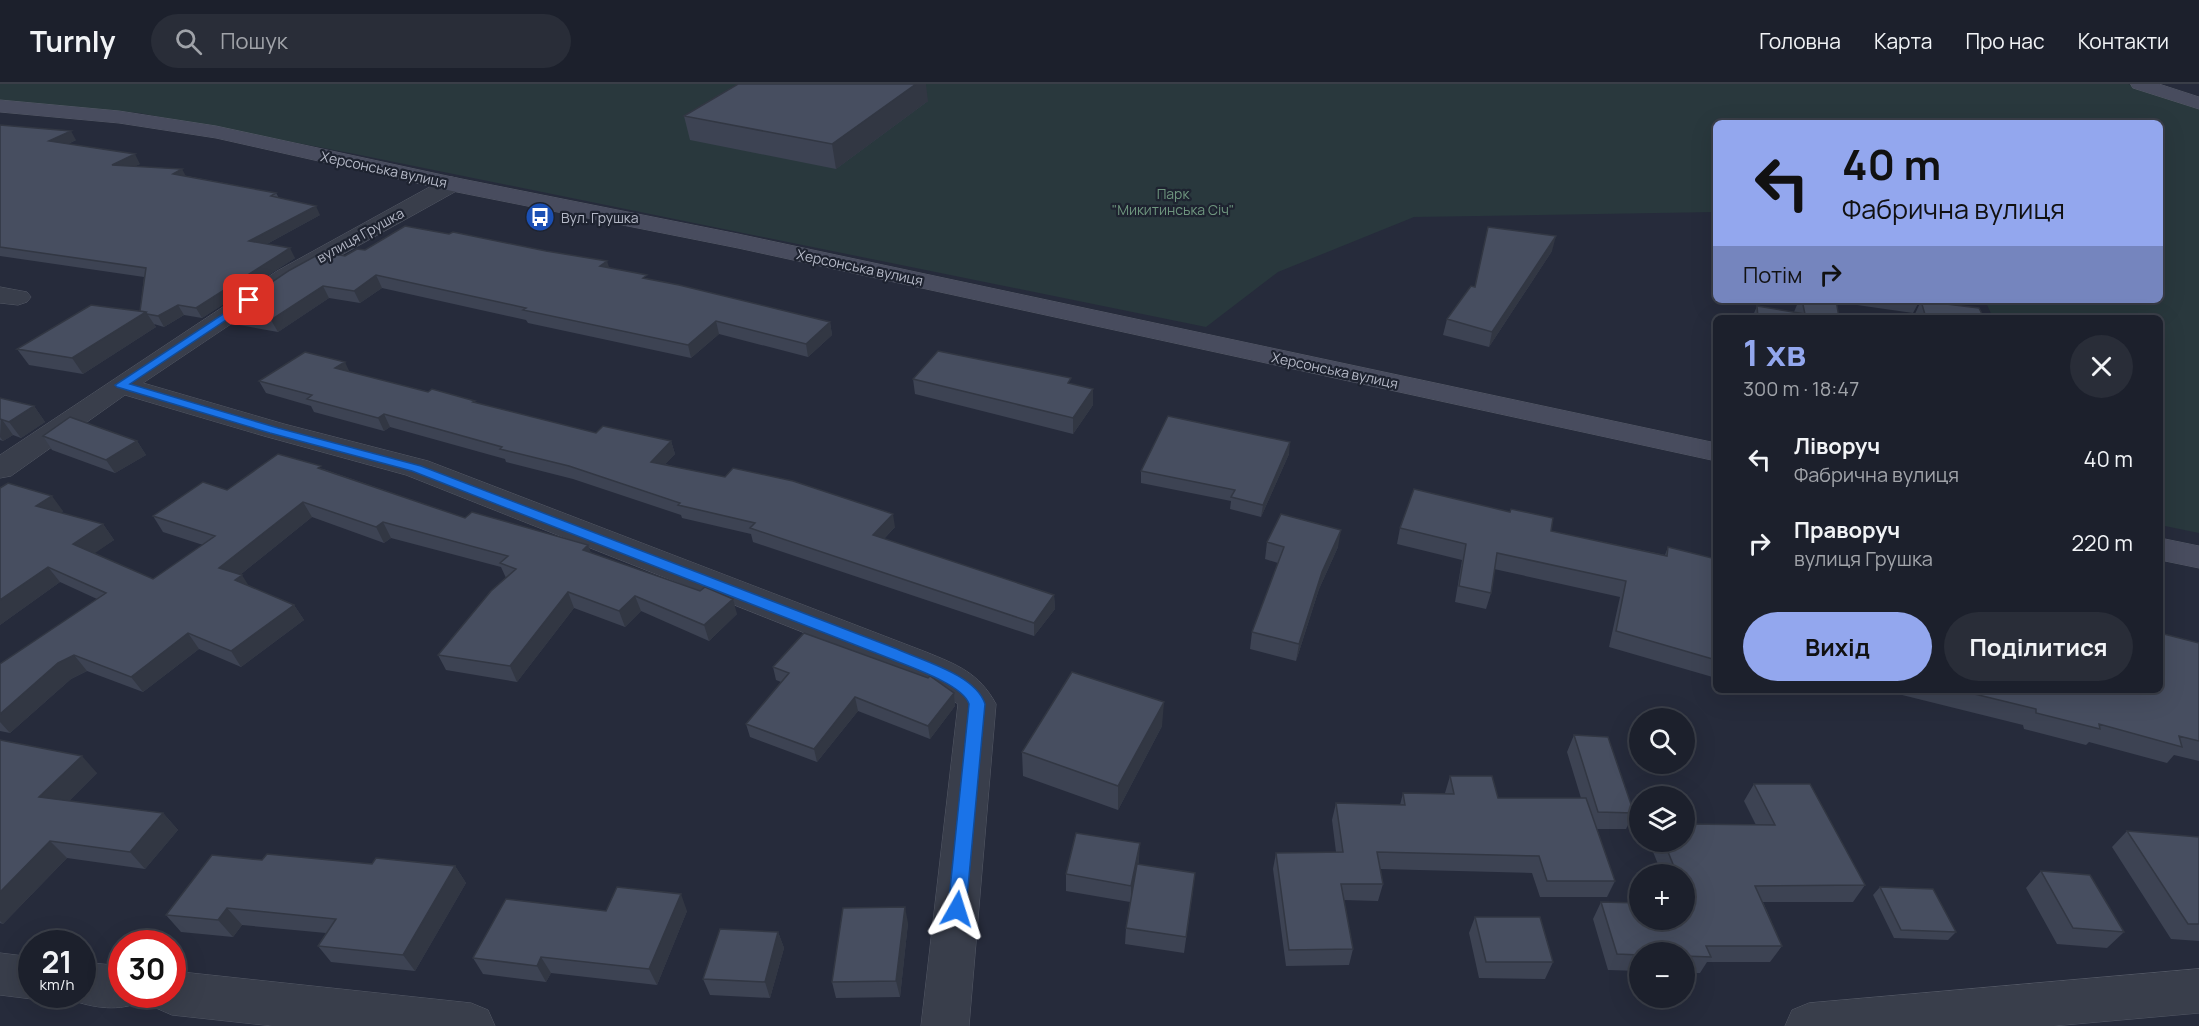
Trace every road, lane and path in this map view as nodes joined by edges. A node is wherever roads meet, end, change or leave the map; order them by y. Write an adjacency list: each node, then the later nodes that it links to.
1 (2140, 84): 2 (main road)
2 (2199, 103)
3 (0, 106): 4 (main road, Херсонська вулиця)
4 (452, 184): 5 (street, вулиця Грушка); 6 (main road, Херсонська вулиця)
5 (121, 385): 7 (street, вулиця Грушка); 15 (street)
6 (1713, 452)
7 (0, 469)
8 (2163, 550): 9 (main road)
9 (2199, 557)
10 (0, 974): 11 (street)
11 (18, 976)
12 (2199, 992): 16 (street)
13 (186, 995): 14 (street)
14 (471, 1026)
15 (945, 1026)
16 (1809, 1026)

